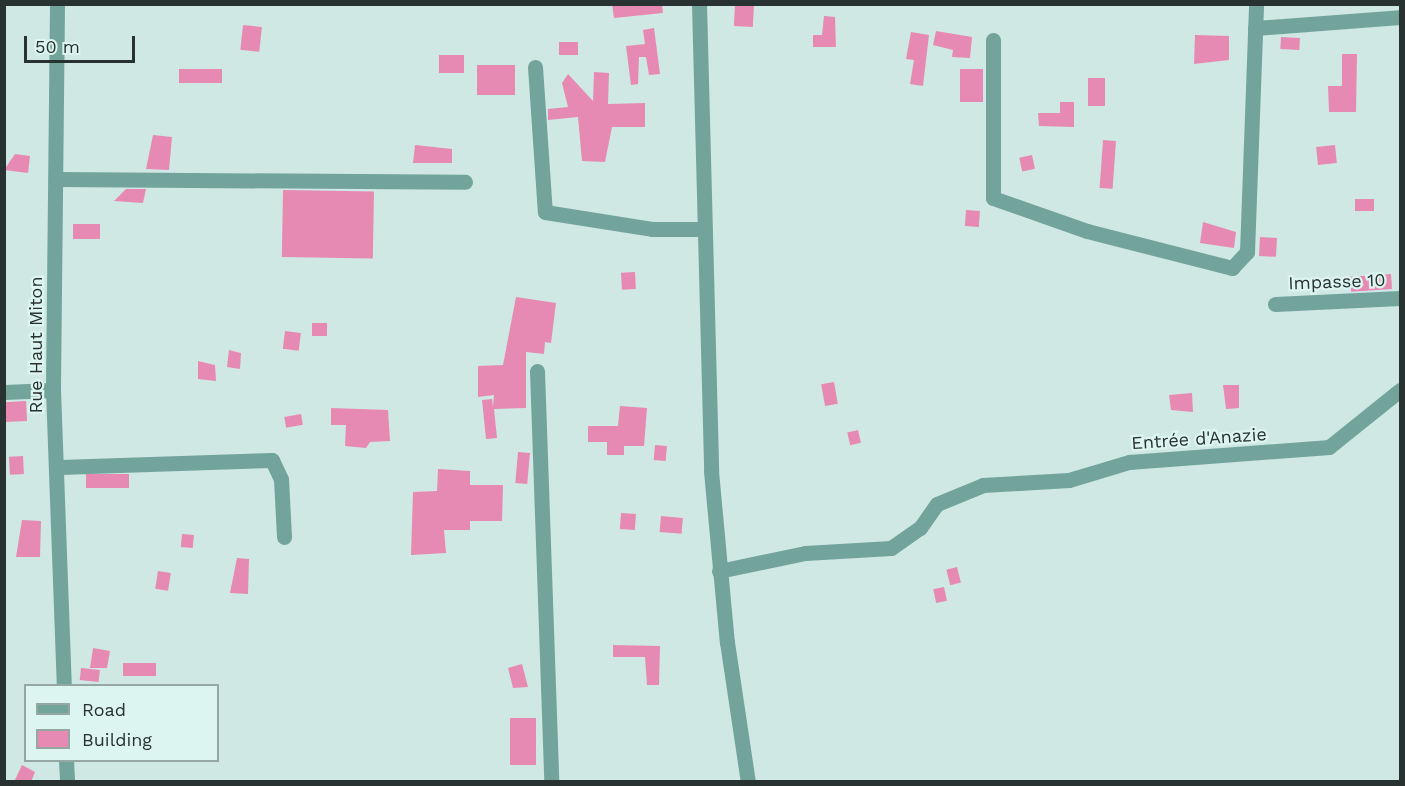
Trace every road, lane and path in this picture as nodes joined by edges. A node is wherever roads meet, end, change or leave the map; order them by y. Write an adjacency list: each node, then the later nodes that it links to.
1 (57, 4): 8 (street, Rue Haut Miton)
2 (699, 4): 10 (street)
3 (1256, 4): 5 (street)
4 (1401, 17): 5 (street)
5 (1255, 28): 6 (street)
6 (993, 40)
7 (535, 67): 10 (street)
8 (58, 179): 9 (street); 14 (street, Rue Haut Miton)
9 (465, 182)
10 (702, 229): 19 (street)
11 (1401, 297): 12 (street, Impasse 10)
12 (1275, 304)
13 (537, 371): 23 (street)
14 (53, 390): 16 (street); 17 (street, Rue Haut Miton)
15 (1401, 390): 19 (street, Entrée d'Anazie)
16 (4, 392)
17 (60, 467): 18 (street); 20 (street, Rue Haut Miton)
18 (284, 537)
19 (719, 571): 24 (street)
20 (64, 684)
21 (66, 762): 22 (street)
22 (67, 782)
23 (551, 782)
24 (748, 782)

